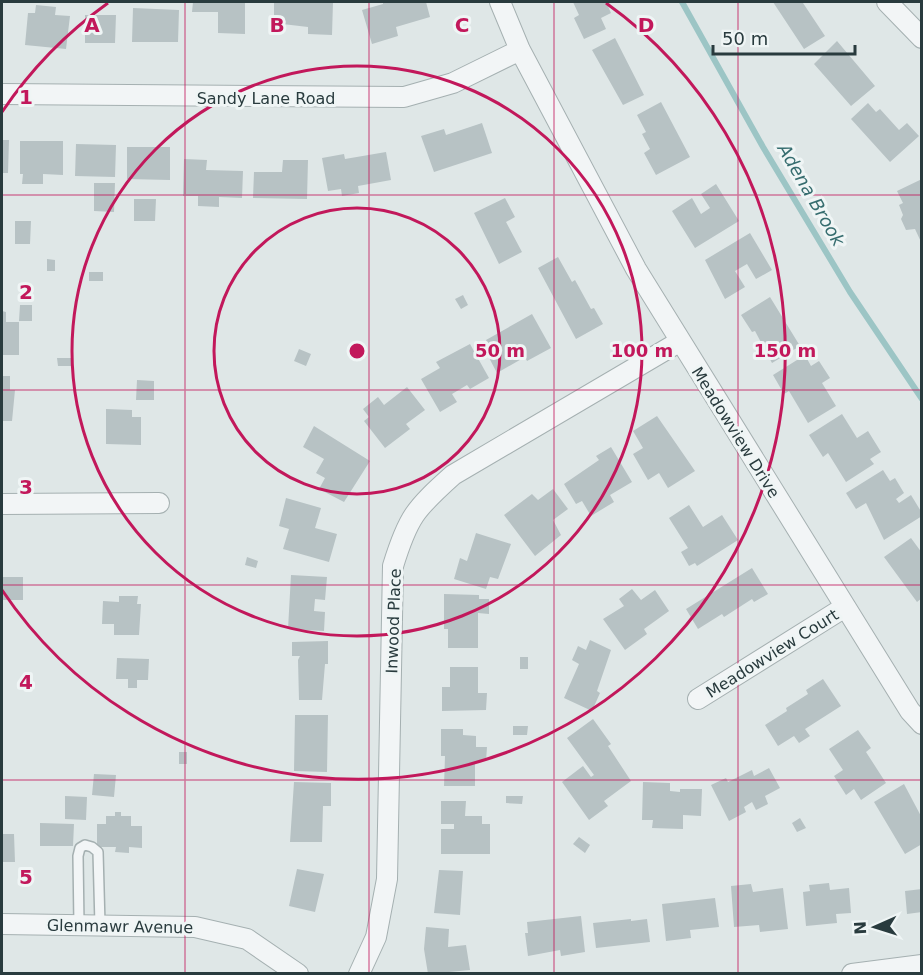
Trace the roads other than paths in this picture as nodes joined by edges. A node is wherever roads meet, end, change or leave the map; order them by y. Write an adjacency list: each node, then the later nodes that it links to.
1 (500, 2): 4 (street, Meadowview Drive)
2 (887, 2): 3 (street)
3 (921, 38)
4 (520, 50): 5 (street, Sandy Lane Road); 6 (street, Meadowview Drive)
5 (2, 94)
6 (679, 342): 9 (street, Meadowview Drive); 17 (street, Inwood Place)
7 (159, 503): 8 (street)
8 (2, 504)
9 (845, 606): 10 (street, Meadowview Court); 11 (street, Meadowview Drive)
10 (698, 699)
11 (921, 724)
12 (2, 924): 13 (street, Glenmawr Avenue)
13 (79, 925): 14 (street, Glenmawr Avenue); 14 (lane)
14 (100, 925): 16 (street, Glenmawr Avenue)
15 (921, 965): 18 (street)
16 (298, 974)
17 (359, 974)
18 (852, 974)

